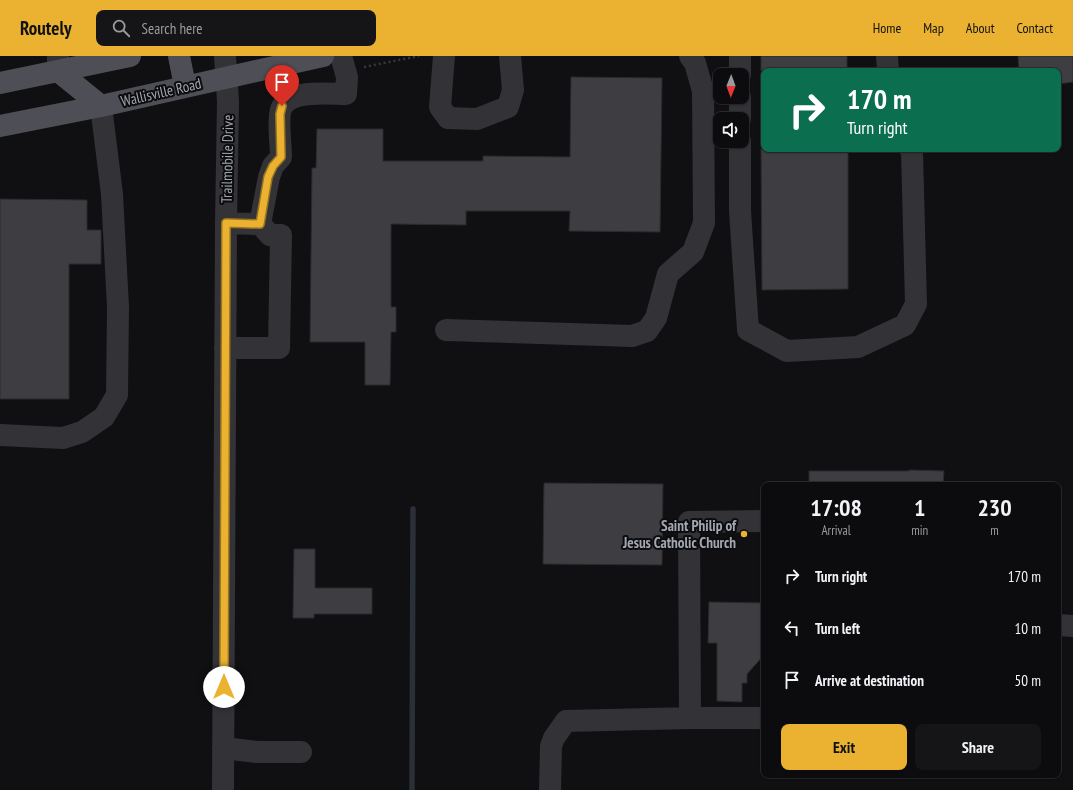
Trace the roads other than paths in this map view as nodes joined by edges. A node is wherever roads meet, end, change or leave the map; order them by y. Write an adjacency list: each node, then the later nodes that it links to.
1 (130, 56): 10 (main road)
2 (179, 56): 15 (main road)
3 (322, 56): 11 (main road, Wallisville Road)
4 (341, 56): 21 (street)
5 (444, 56): 6 (street)
6 (510, 56)
7 (690, 56): 22 (street)
8 (740, 56): 12 (street)
9 (887, 56): 13 (street)
10 (58, 63): 14 (main road); 16 (main road)
11 (226, 66): 15 (main road, Wallisville Road); 20 (street, Trailmobile Drive)
12 (740, 68)
13 (888, 68)
14 (0, 83)
15 (185, 86): 16 (main road, Wallisville Road)
16 (101, 106): 17 (main road, Wallisville Road); 24 (street)
17 (0, 126)
18 (740, 148): 19 (street)
19 (912, 152)
20 (226, 223): 21 (street); 23 (street, Trailmobile Drive)
21 (260, 224): 23 (street)
22 (446, 330)
23 (225, 348): 30 (street, Trailmobile Drive)
24 (0, 435)
25 (761, 521): 28 (street)
26 (1061, 625): 27 (street)
27 (1073, 626)
28 (690, 718): 29 (street); 33 (street)
29 (761, 718)
30 (223, 748): 31 (street); 32 (street, Trailmobile Drive)
31 (301, 752)
32 (223, 790)
33 (550, 790)

